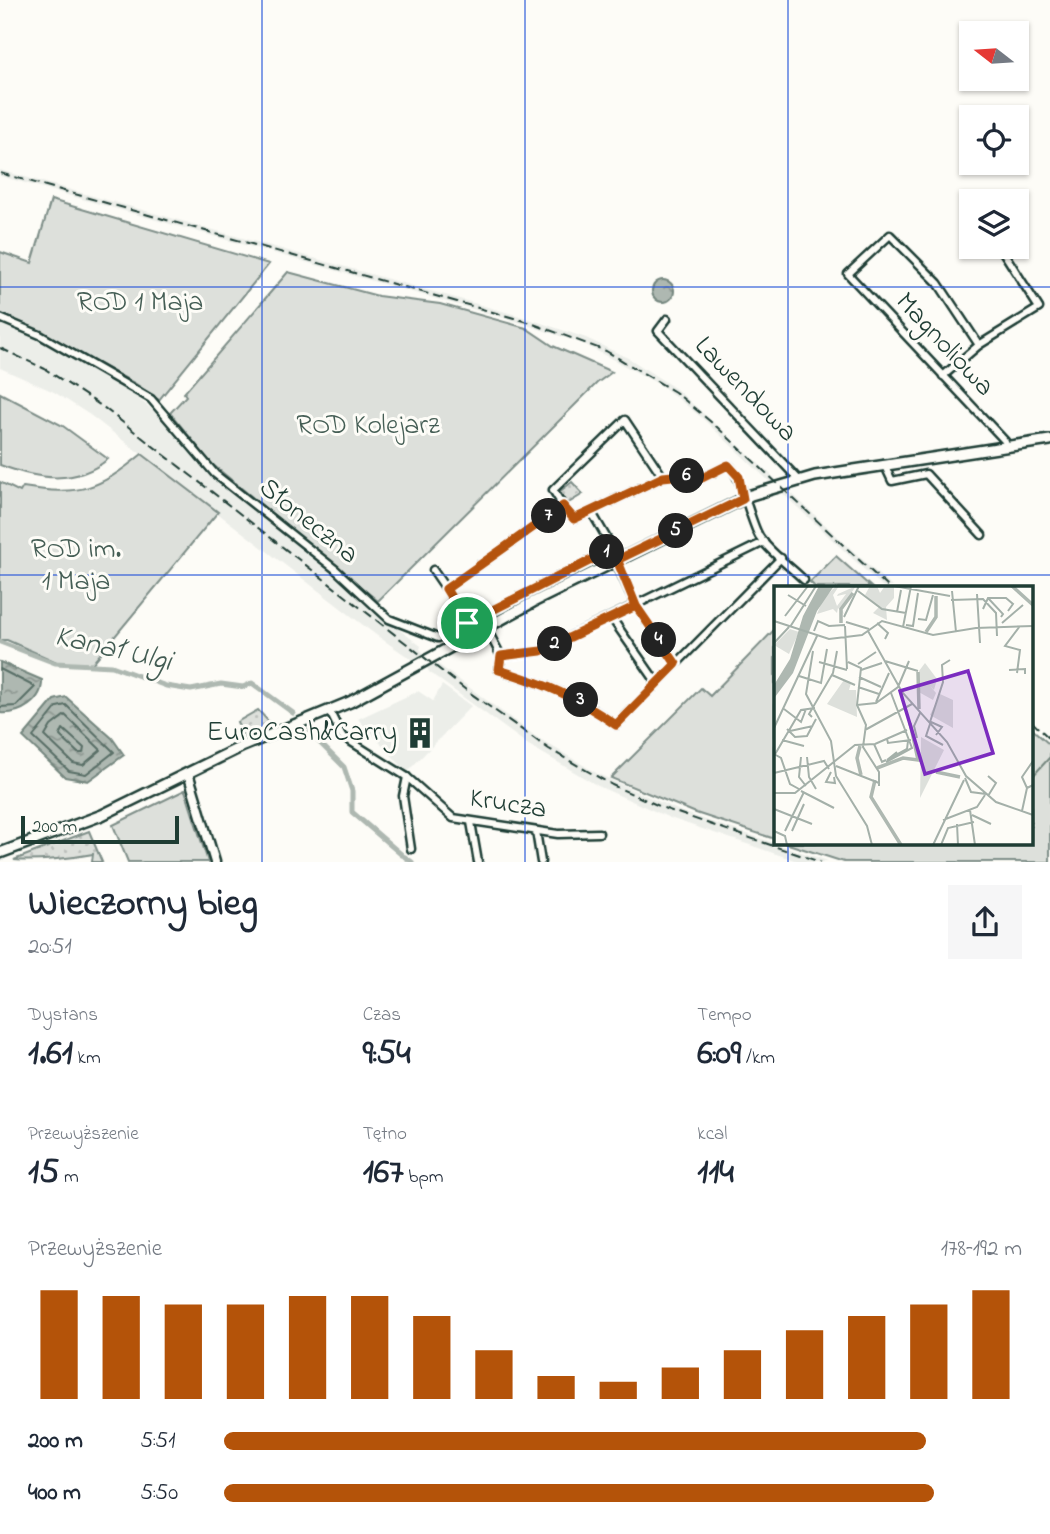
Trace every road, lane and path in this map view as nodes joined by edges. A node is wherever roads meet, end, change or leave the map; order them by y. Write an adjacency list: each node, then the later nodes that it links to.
1 (1008, 259): 4 (street)
2 (0, 318): 24 (street, Słoneczna)
3 (667, 319): 10 (street, Lawendowa)
4 (979, 345): 5 (street); 5 (street, Magnoliowa)
5 (943, 376): 7 (street, Magnoliowa)
6 (1050, 440): 7 (main road)
7 (1006, 447): 8 (main road)
8 (884, 464): 10 (main road); 14 (street)
9 (663, 477): 11 (street); 12 (street); 13 (street)
10 (799, 480): 11 (main road)
11 (743, 499): 15 (street); 18 (main road)
12 (563, 506): 13 (street); 21 (street)
13 (592, 510): 16 (street)
14 (982, 535)
15 (764, 542): 17 (street); 22 (street)
16 (613, 549): 18 (street); 24 (street, Słoneczna)
17 (781, 558): 20 (street); 27 (street)
18 (617, 560): 22 (street); 29 (main road)
19 (433, 570): 21 (street)
20 (804, 579)
21 (446, 589): 24 (street)
22 (636, 606): 23 (street); 27 (street)
23 (611, 617): 26 (street); 28 (street)
24 (467, 623)
25 (489, 633): 26 (street)
26 (501, 656): 28 (street)
27 (676, 664): 28 (street)
28 (657, 683)
29 (329, 710): 30 (main road); 31 (street, Krucza)
30 (188, 773): 36 (main road); 37 (street)
31 (407, 777): 32 (street, Krucza); 35 (street)
32 (471, 822): 33 (street, Krucza); 38 (street)
33 (536, 831): 34 (street, Krucza); 39 (street)
34 (598, 833)
35 (411, 849)
36 (0, 853)
37 (215, 862)
38 (478, 862)
39 (541, 862)

